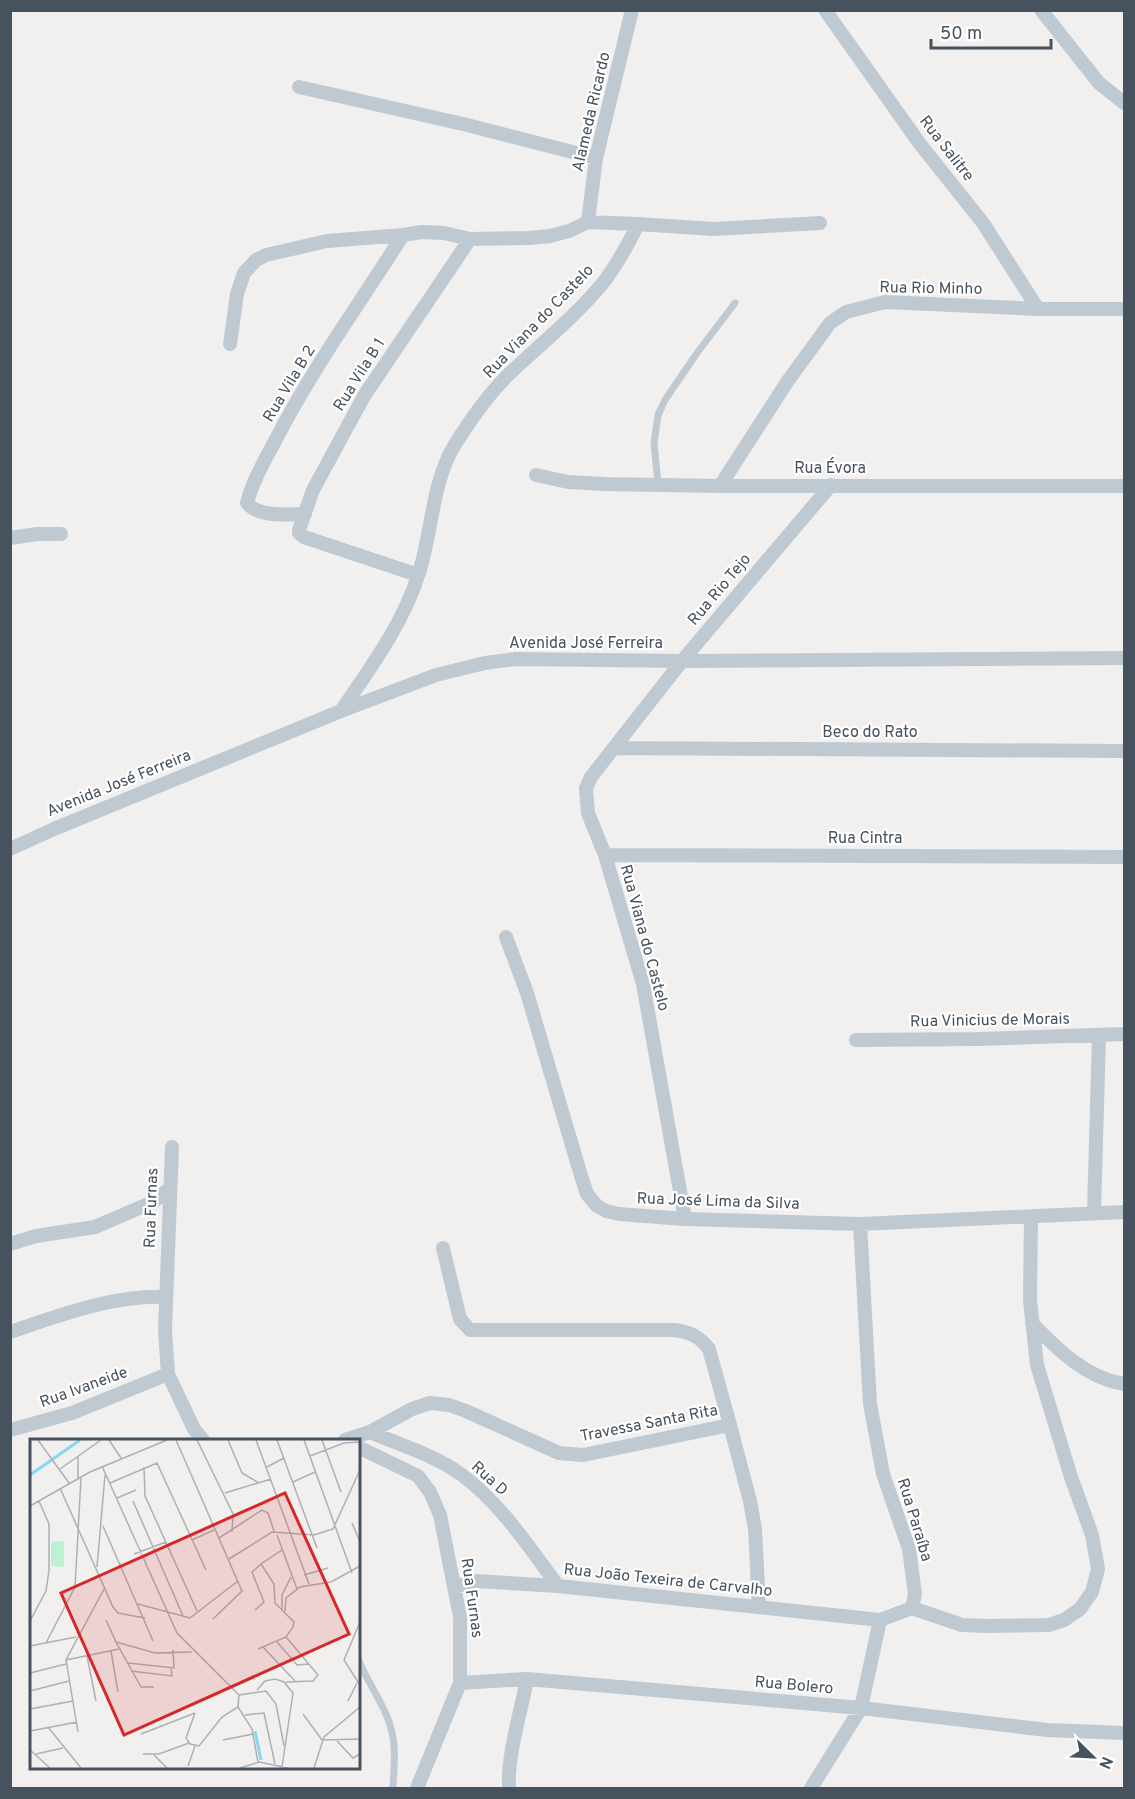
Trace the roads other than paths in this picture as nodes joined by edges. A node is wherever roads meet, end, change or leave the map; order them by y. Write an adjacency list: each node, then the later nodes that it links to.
1 (632, 10): 6 (street, Alameda Ricardo)
2 (825, 10): 13 (street, Rua Salitre)
3 (1041, 10): 5 (street)
4 (299, 87): 6 (street)
5 (1125, 103)
6 (596, 158): 7 (street, Alameda Ricardo)
7 (588, 222): 9 (street); 11 (street)
8 (820, 223): 9 (street)
9 (638, 224): 24 (street, Rua Viana do Castelo)
10 (403, 235): 11 (street); 15 (street); 21 (street, Rua Vila B 2)
11 (470, 238): 21 (street, Rua Vila B 1)
12 (735, 303): 17 (lane)
13 (1038, 309): 14 (street, Rua Rio Minho); 19 (street, Rua Rio Minho)
14 (1125, 309)
15 (230, 344)
16 (536, 475): 17 (street, Rua Évora)
17 (658, 484): 19 (street, Rua Évora)
18 (831, 485): 19 (street, Rua Évora); 20 (street, Rua Évora); 26 (street, Rua Rio Tejo)
19 (720, 486)
20 (1125, 486)
21 (304, 514): 24 (street, Rua Vila B 1)
22 (61, 534): 23 (street)
23 (10, 538)
24 (418, 575): 27 (street, Rua Viana do Castelo)
25 (1125, 658): 26 (street, Avenida José Ferreira)
26 (682, 661): 27 (street, Avenida José Ferreira); 28 (street, Rua Rio Tejo)
27 (341, 711): 30 (street, Avenida José Ferreira)
28 (615, 748): 29 (street, Beco do Rato); 31 (street, Rua Viana do Castelo)
29 (1125, 751)
30 (10, 849)
31 (605, 855): 32 (street, Rua Cintra); 42 (street, Rua Viana do Castelo)
32 (1125, 856)
33 (506, 938): 42 (street, Rua José Lima da Silva)
34 (1099, 1035): 35 (street, Rua Vinicius de Morais); 36 (street, Rua Vinicius de Morais); 39 (street)
35 (1125, 1035)
36 (856, 1040)
37 (171, 1147): 38 (street, Rua Furnas)
38 (169, 1189): 44 (street); 46 (street, Rua Furnas)
39 (1094, 1212): 40 (street, Rua José Lima da Silva); 41 (street, Rua José Lima da Silva)
40 (1125, 1212)
41 (1031, 1218): 43 (street, Rua José Lima da Silva); 47 (street)
42 (685, 1219): 43 (street, Rua José Lima da Silva)
43 (860, 1224): 60 (street, Rua Paraíba)
44 (10, 1244)
45 (443, 1248): 51 (street)
46 (166, 1297): 48 (street); 49 (street, Rua Furnas)
47 (1032, 1323): 50 (street); 60 (street)
48 (10, 1332)
49 (168, 1374): 52 (street, Rua Ivaneide); 54 (street, Rua Furnas)
50 (1125, 1384)
51 (730, 1425): 53 (street, Travessa Santa Rita); 59 (street, Travessa Santa Rita)
52 (10, 1430)
53 (370, 1432): 55 (street); 57 (street, Rua D)
54 (202, 1439)
55 (348, 1439)
56 (360, 1449): 58 (street, Rua Furnas)
57 (558, 1586): 58 (street, Rua João Texeira de Carvalho); 59 (street, Rua João Texeira de Carvalho)
58 (454, 1587): 64 (street, Rua Furnas)
59 (759, 1606): 61 (street, Rua João Texeira de Carvalho)
60 (912, 1608): 61 (street)
61 (880, 1620): 65 (street)
62 (360, 1663): 68 (lane)
63 (527, 1679): 64 (street, Rua Bolero); 65 (street, Rua Bolero); 67 (street)
64 (460, 1683): 69 (street, Rua Furnas)
65 (861, 1708): 66 (street, Rua Bolero); 70 (street)
66 (1125, 1733)
67 (511, 1785)
68 (393, 1788)
69 (417, 1788)
70 (811, 1788)

